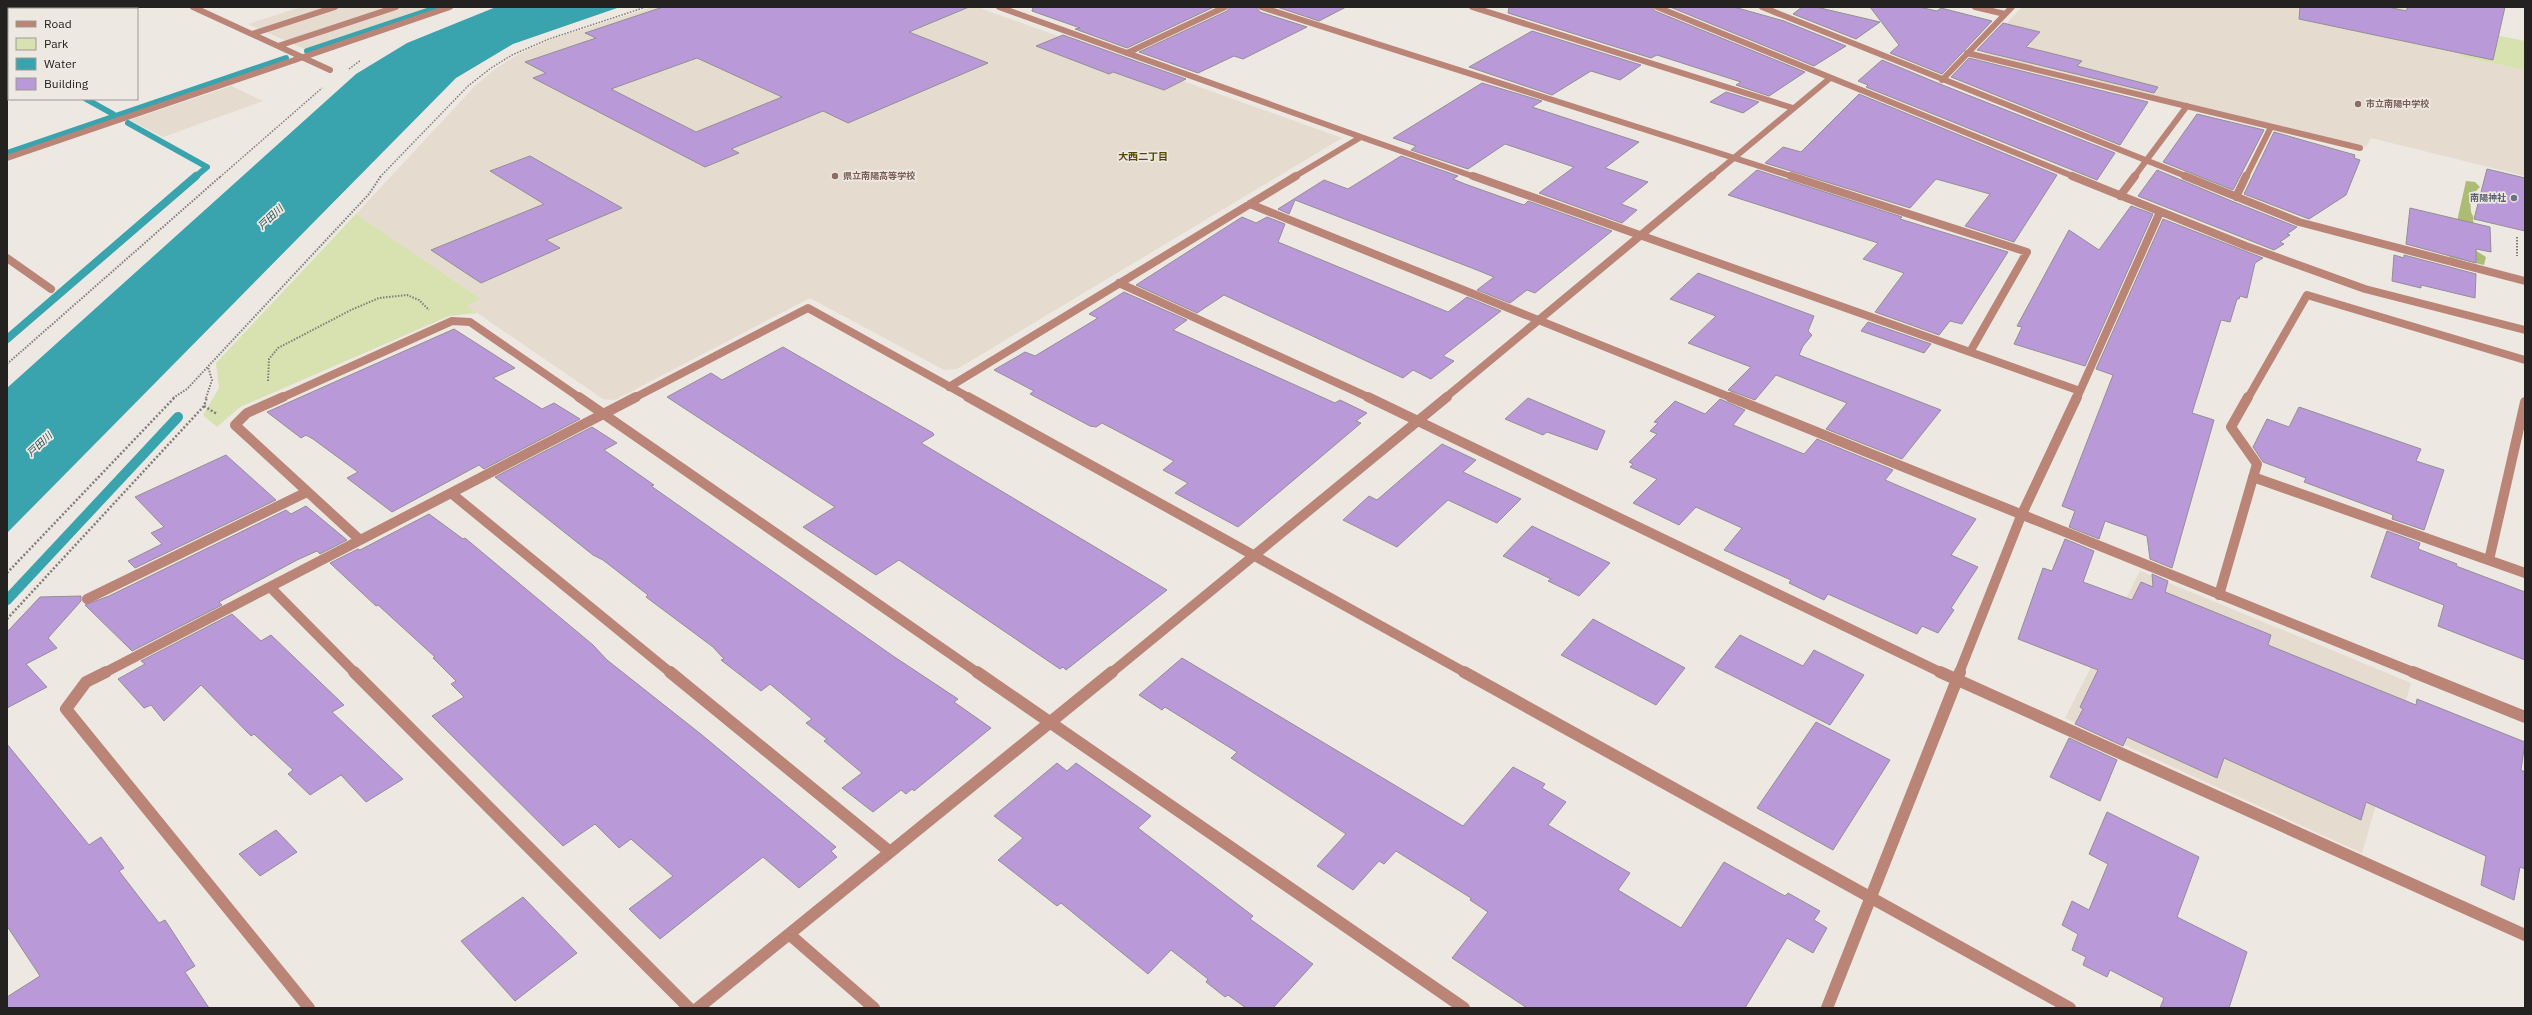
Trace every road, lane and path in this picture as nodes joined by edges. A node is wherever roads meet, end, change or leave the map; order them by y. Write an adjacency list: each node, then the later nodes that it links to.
1 (193, 7): 17 (street)
2 (336, 7): 17 (street)
3 (396, 7): 18 (street)
4 (450, 7): 21 (street)
5 (646, 7): 51 (path)
6 (999, 7): 19 (street)
7 (1225, 7): 19 (street)
8 (1260, 7): 33 (street)
9 (1472, 7): 29 (street)
10 (1657, 7): 25 (street)
11 (1762, 7): 15 (street)
12 (1785, 7): 15 (street)
13 (1975, 7): 16 (street)
14 (2012, 7): 16 (street)
15 (1777, 13): 26 (street)
16 (2005, 14): 20 (street)
17 (252, 34): 18 (street)
18 (278, 46): 21 (street)
19 (1127, 53): 31 (street)
20 (1967, 53): 26 (street); 28 (street)
21 (302, 57): 23 (street); 34 (street)
22 (364, 59): 24 (path)
23 (330, 70)
24 (347, 70)
25 (1829, 79): 29 (street); 36 (street)
26 (1942, 80): 35 (street)
27 (324, 86): 50 (path)
28 (2187, 106): 30 (street); 35 (street)
29 (1793, 108): 33 (street)
30 (2270, 127): 32 (street); 37 (street)
31 (1361, 137): 38 (street); 40 (street)
32 (2360, 148)
33 (1734, 157): 40 (street); 48 (street)
34 (7, 158)
35 (2145, 161): 36 (street); 37 (street)
36 (2120, 196): 39 (street)
37 (2236, 197): 42 (street)
38 (1250, 204): 43 (street); 45 (street)
39 (2160, 212): 47 (street); 53 (street)
40 (1641, 235): 45 (street); 48 (street)
41 (7, 258): 44 (street)
42 (2525, 281)
43 (1119, 283): 52 (street); 57 (street)
44 (51, 289)
45 (1538, 321): 57 (street); 61 (street)
46 (440, 326): 54 (street); 54 (path); 56 (street)
47 (2525, 330)
48 (1970, 352): 53 (street)
49 (2525, 360): 58 (street)
50 (7, 364)
51 (208, 366): 65 (path); 70 (path)
52 (949, 387): 56 (street); 63 (street)
53 (2080, 391): 61 (street)
54 (276, 400): 59 (street)
55 (2525, 402): 64 (street)
56 (605, 414): 60 (street); 73 (street)
57 (1418, 420): 63 (street); 71 (street)
58 (2253, 477): 64 (street); 68 (street)
59 (307, 492): 62 (street); 69 (street)
60 (451, 493): 62 (street); 74 (street)
61 (2021, 516): 68 (street); 71 (street)
62 (360, 540): 67 (street)
63 (1254, 557): 73 (street); 75 (street)
64 (2489, 560): 66 (street)
65 (7, 573)
66 (2525, 574)
67 (270, 587): 78 (street); 79 (street)
68 (2219, 595): 72 (street)
69 (87, 599)
70 (7, 619)
71 (1956, 679): 75 (street); 77 (street)
72 (2525, 717)
73 (1051, 722): 74 (street); 82 (street)
74 (890, 852): 76 (street)
75 (1871, 897): 83 (street); 84 (street)
76 (789, 934): 80 (street); 81 (street)
77 (2525, 935)
78 (309, 1008)
79 (689, 1008)
80 (698, 1008)
81 (874, 1008)
82 (1464, 1008)
83 (1827, 1008)
84 (2070, 1008)

